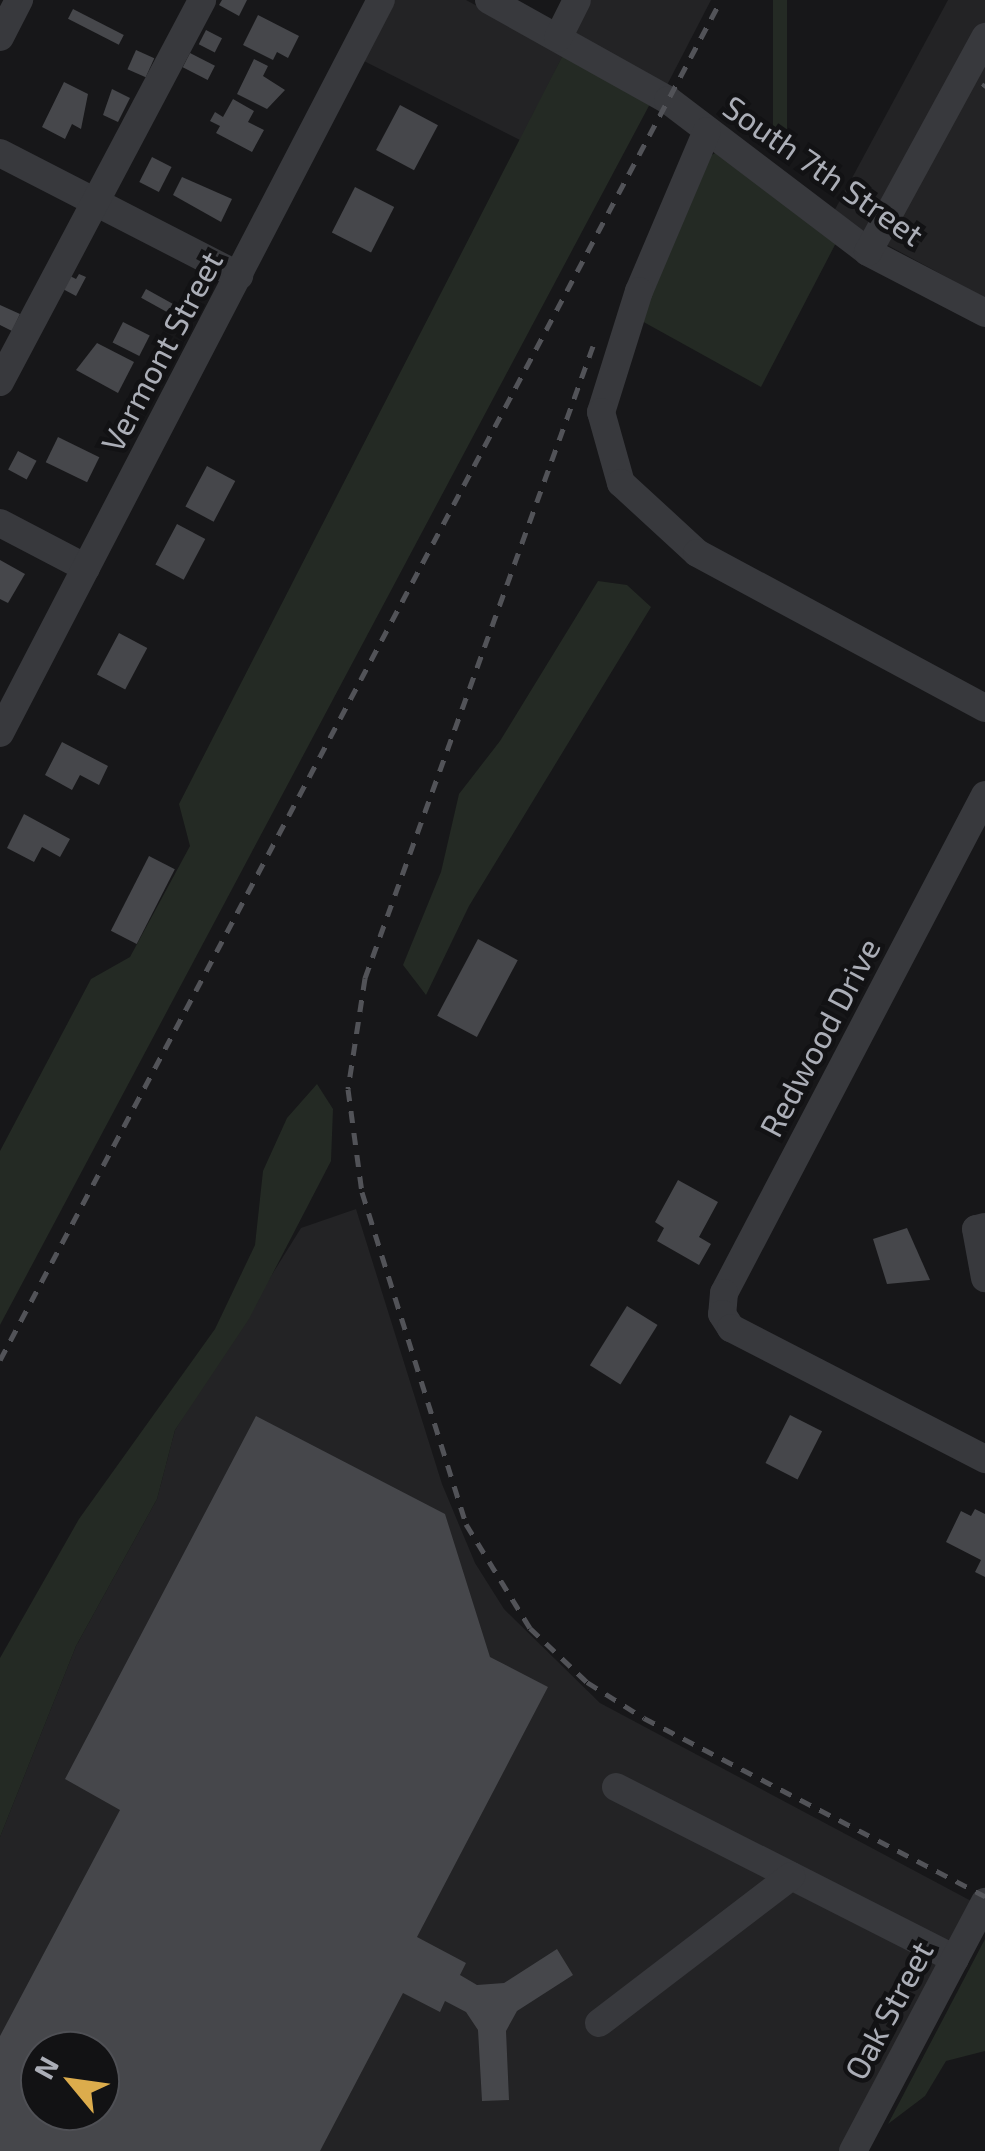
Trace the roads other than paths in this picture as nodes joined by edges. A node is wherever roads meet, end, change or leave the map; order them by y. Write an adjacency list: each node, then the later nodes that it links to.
1 (19, 0): 6 (street)
2 (202, 0): 11 (street)
3 (382, 0): 13 (street, Vermont Street)
4 (489, 0): 8 (street, South 7th Street)
5 (578, 0): 8 (street)
6 (0, 37)
7 (985, 37): 12 (street)
8 (558, 38): 9 (street, South 7th Street)
9 (708, 131): 12 (street, South 7th Street); 18 (street)
10 (0, 153): 11 (street)
11 (96, 202): 13 (street); 15 (street)
12 (868, 252): 14 (street, South 7th Street)
13 (239, 276): 17 (street, Vermont Street)
14 (985, 313)
15 (0, 382)
16 (0, 523): 17 (street)
17 (86, 568): 19 (street, Vermont Street)
18 (985, 708)
19 (0, 732)
20 (985, 794): 23 (street, Redwood Drive)
21 (985, 1227): 22 (street)
22 (985, 1278)
23 (985, 1459)
24 (616, 1787): 25 (street)
25 (792, 1876): 27 (street); 28 (street)
26 (985, 1902): 27 (street, Oak Street)
27 (955, 1959): 29 (street, Oak Street)
28 (600, 2024)
29 (853, 2151)

